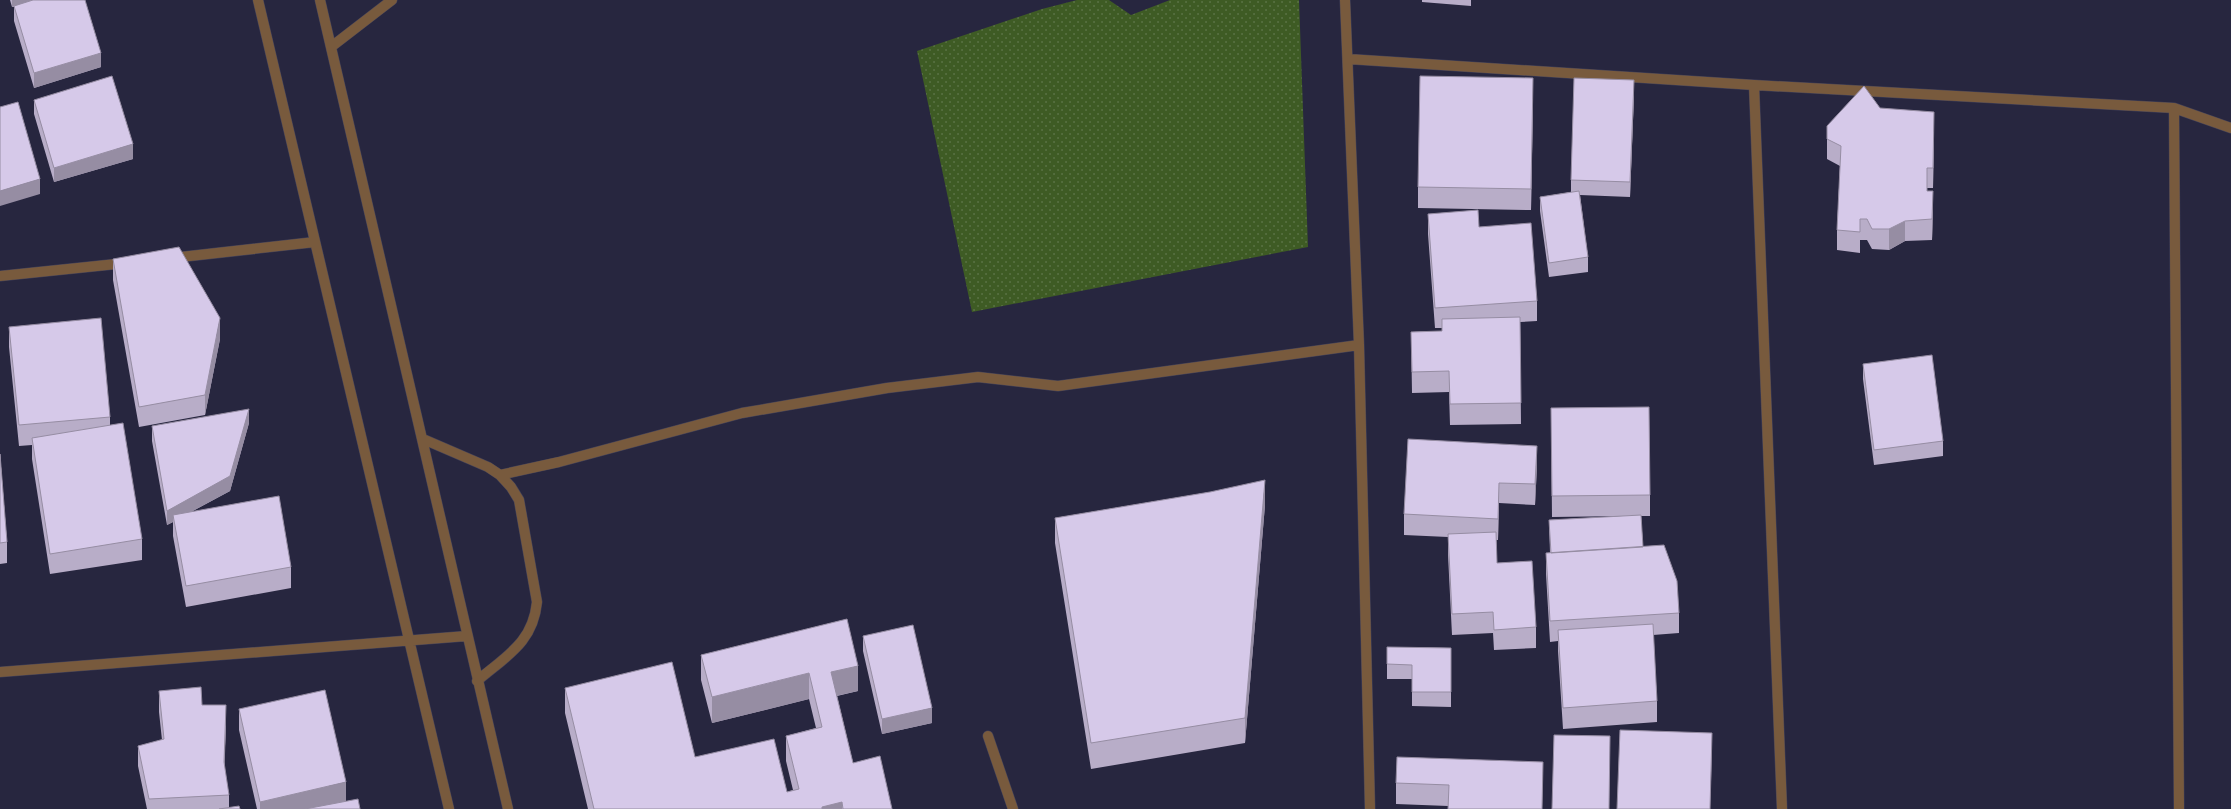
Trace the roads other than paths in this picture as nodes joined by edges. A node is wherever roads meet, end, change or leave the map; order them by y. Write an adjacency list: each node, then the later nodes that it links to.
1 (258, 0): 10 (street)
2 (320, 0): 5 (street)
3 (392, 0): 5 (street)
4 (1345, 0): 6 (street)
5 (331, 48): 15 (street)
6 (1348, 59): 7 (street); 14 (street)
7 (1754, 86): 8 (street); 26 (street)
8 (2174, 108): 9 (street); 27 (street)
9 (2231, 128)
10 (315, 242): 11 (street); 18 (street)
11 (158, 259)
12 (134, 262): 13 (street)
13 (0, 276)
14 (1359, 345): 16 (street); 25 (street)
15 (423, 439): 16 (street); 17 (street)
16 (500, 474): 20 (street)
17 (466, 636): 18 (street); 20 (street)
18 (408, 640): 19 (street); 22 (street)
19 (0, 672)
20 (477, 681): 23 (street)
21 (988, 736): 24 (street)
22 (449, 809)
23 (508, 809)
24 (1014, 809)
25 (1370, 809)
26 (1782, 809)
27 (2179, 809)

